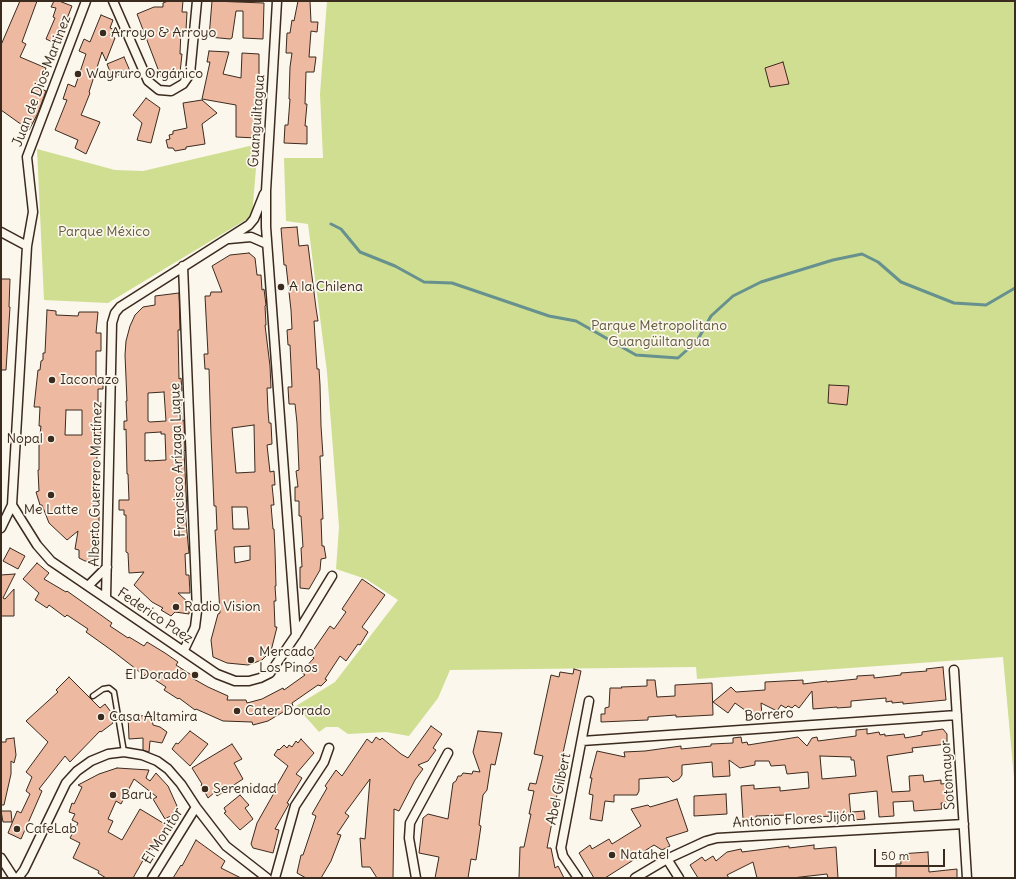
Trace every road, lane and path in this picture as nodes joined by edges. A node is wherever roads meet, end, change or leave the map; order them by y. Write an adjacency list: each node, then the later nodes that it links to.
1 (86, 1): 9 (street, Juan de Dios Martinez)
2 (113, 1): 3 (street)
3 (197, 1)
4 (277, 1): 5 (street, Guanguiltagua)
5 (266, 191): 7 (street, Alberto Guerrero Martínez); 8 (street, Guanguiltagua)
6 (1, 232): 9 (street)
7 (227, 240): 8 (street, Alberto Guerrero Martínez); 10 (street, Alberto Guerrero Martínez)
8 (267, 244): 17 (street, Guanguiltagua)
9 (27, 246): 11 (street, Juan de Dios Martinez)
10 (183, 266): 13 (street, Alberto Guerrero Martínez); 18 (street, Francisco Arízaga Luque)
11 (12, 505): 12 (street, Juan de Dios Martinez); 15 (street, Federico Paez)
12 (1, 528)
13 (107, 567): 15 (street); 16 (street, Alberto Guerrero Martínez)
14 (332, 576): 17 (street, Federico Paez)
15 (88, 586): 16 (street, Federico Paez)
16 (106, 598): 18 (street, Federico Paez)
17 (296, 636): 18 (street, Federico Paez)
18 (184, 650)
19 (954, 670): 22 (street, Sotomayor)
20 (93, 696): 25 (lane)
21 (589, 701): 23 (street, Abel Gilbert)
22 (957, 715): 23 (street, Borrero); 28 (street, Sotomayor)
23 (582, 741): 37 (street, Abel Gilbert)
24 (329, 748): 35 (street)
25 (124, 752): 27 (street); 32 (street)
26 (448, 753): 36 (street)
27 (196, 807): 33 (street, El Monitor); 34 (street)
28 (964, 824): 30 (street, Antonio Flores Jijón); 40 (street, Sotomayor)
29 (1, 858): 31 (street)
30 (667, 859): 38 (street, Antonio Flores Jijón); 39 (street)
31 (14, 878)
32 (18, 878)
33 (152, 878)
34 (267, 878)
35 (275, 878)
36 (416, 878)
37 (578, 878)
38 (634, 878)
39 (678, 878)
40 (967, 878)

